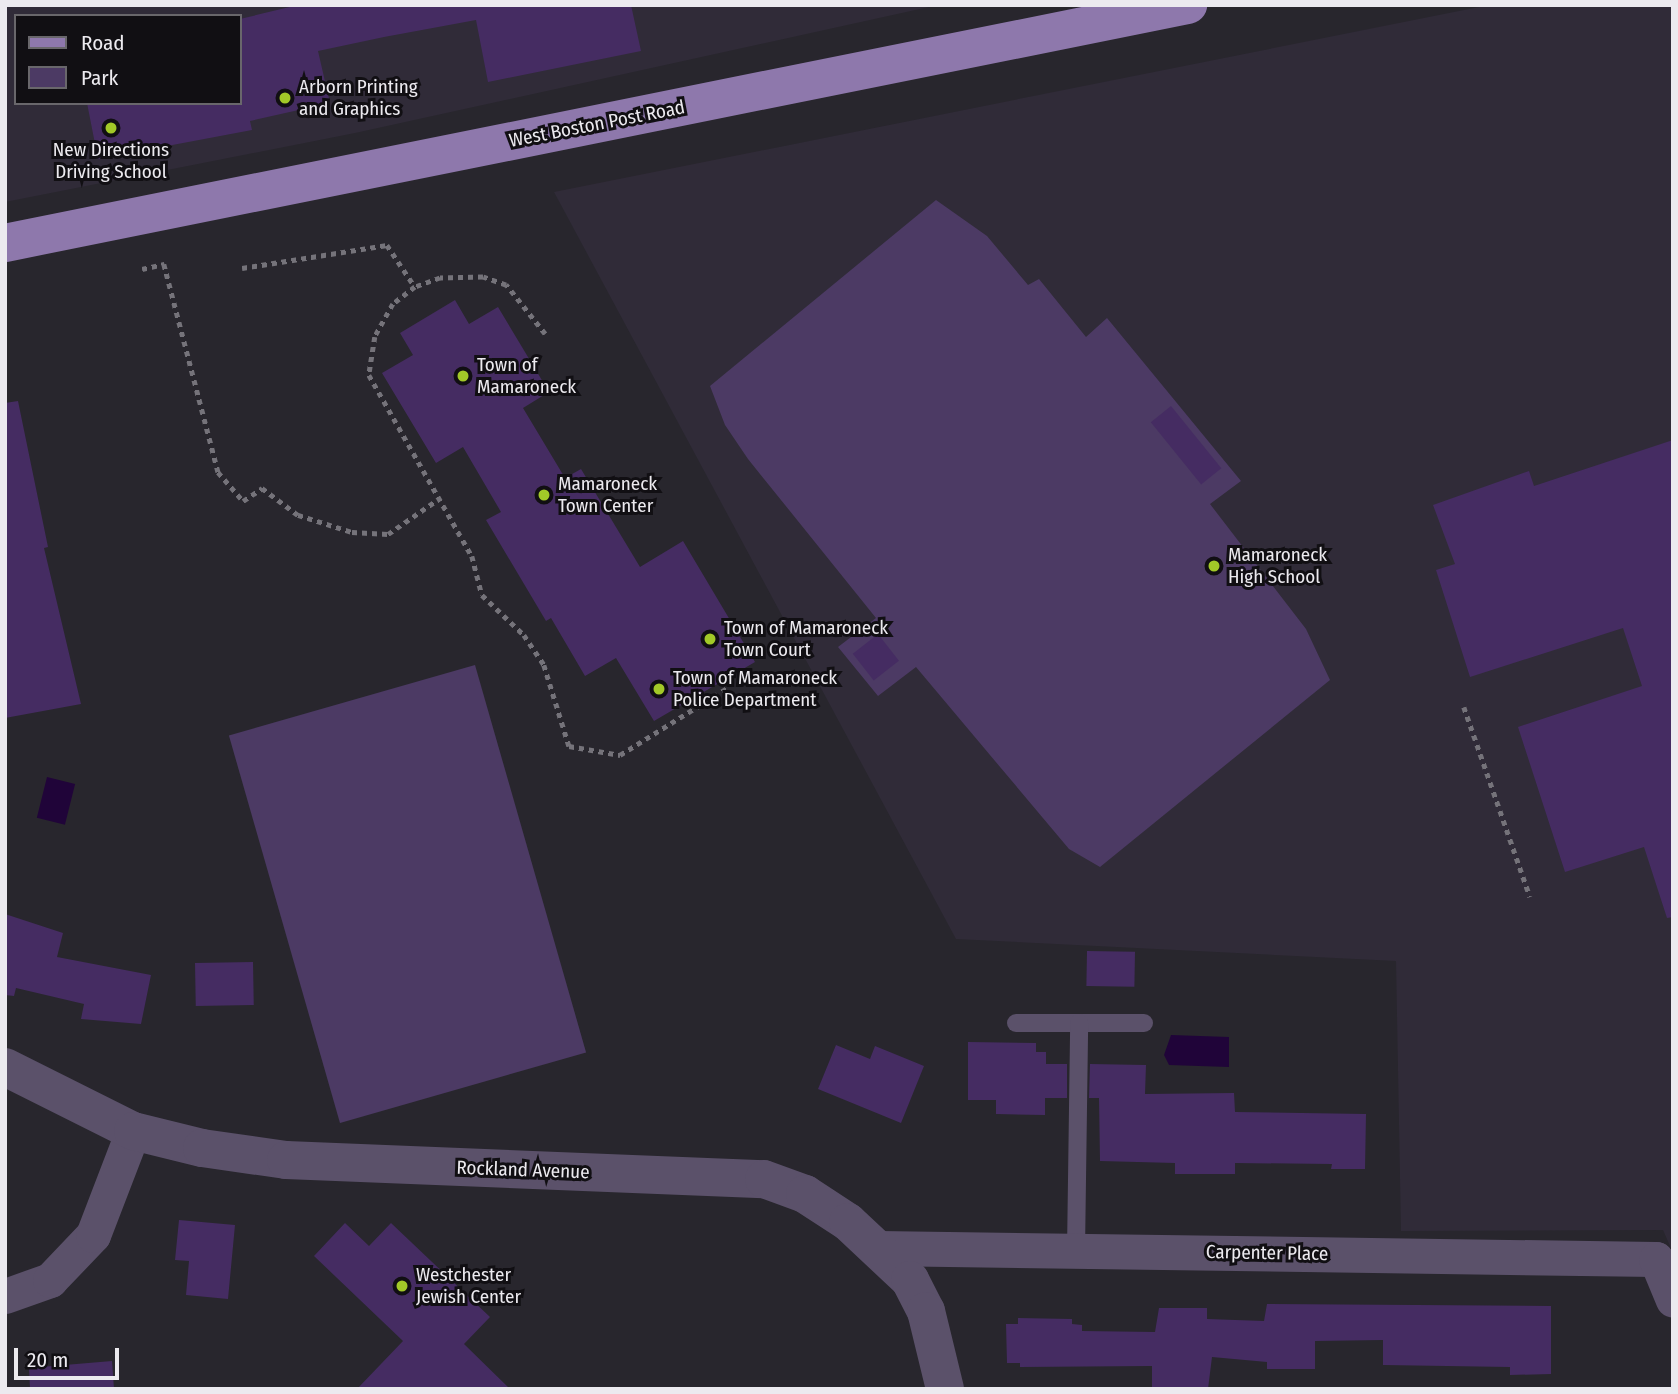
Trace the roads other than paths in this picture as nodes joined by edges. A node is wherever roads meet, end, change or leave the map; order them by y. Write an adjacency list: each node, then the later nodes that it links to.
1 (1188, 5): 2 (main road, West Boston Post Road)
2 (5, 243)
3 (1016, 1023): 4 (lane)
4 (1079, 1023): 5 (lane); 9 (lane)
5 (1144, 1023)
6 (5, 1067): 7 (street, Rockland Avenue)
7 (133, 1131): 8 (street, Rockland Avenue); 10 (street)
8 (878, 1248): 9 (street, Carpenter Place); 12 (street, Rockland Avenue)
9 (1076, 1251): 11 (street, Carpenter Place)
10 (5, 1296)
11 (1673, 1300)
12 (945, 1389)

